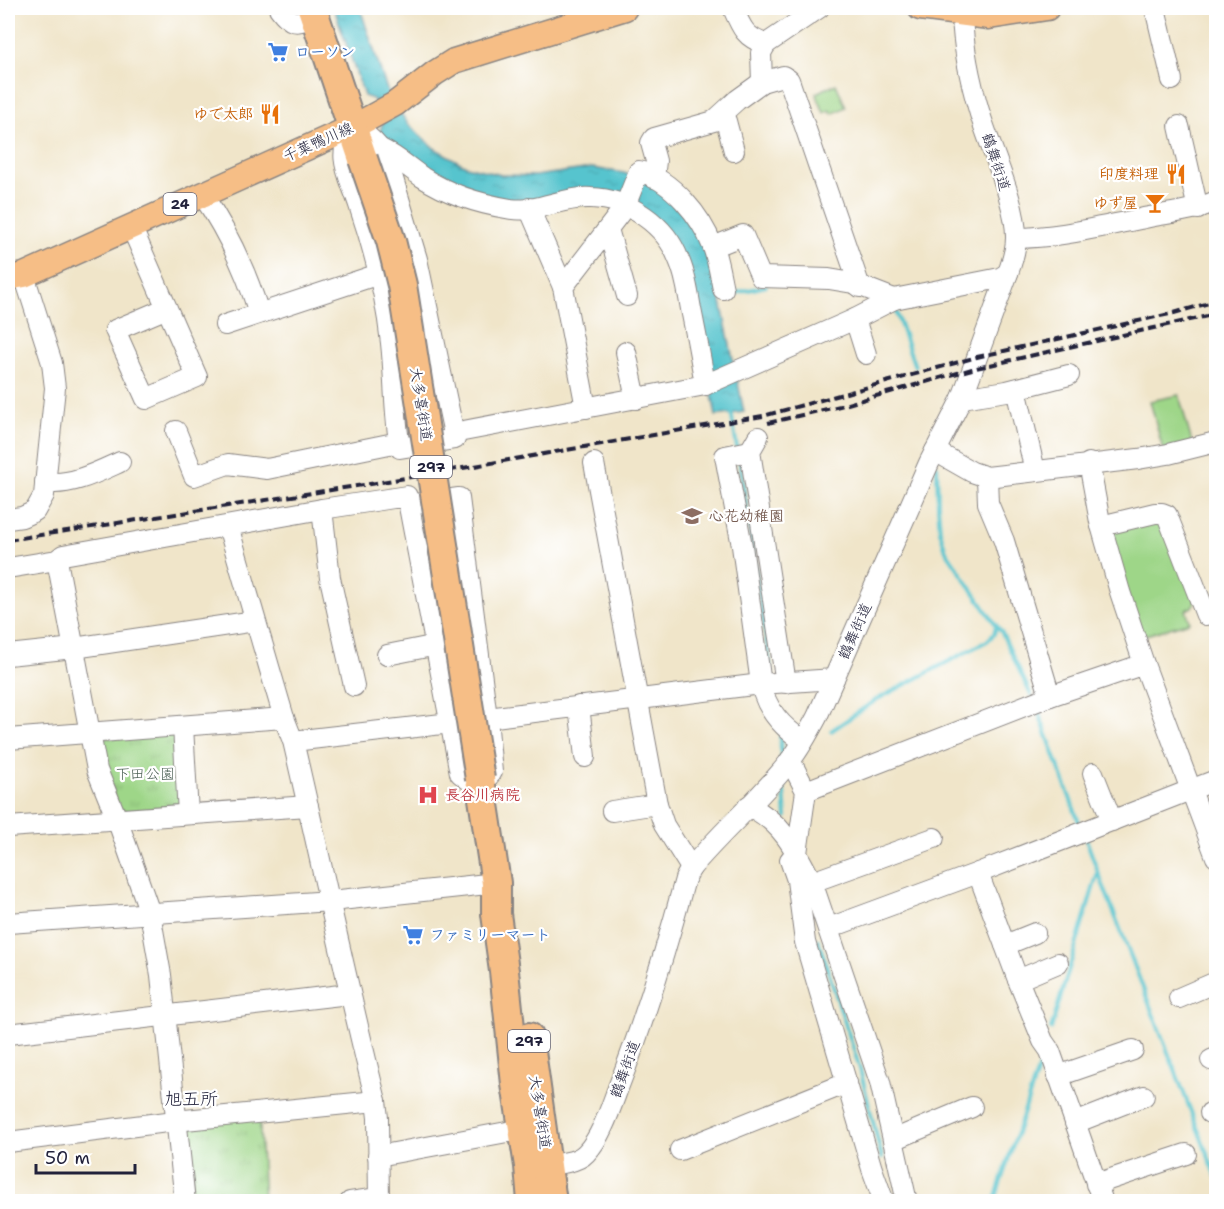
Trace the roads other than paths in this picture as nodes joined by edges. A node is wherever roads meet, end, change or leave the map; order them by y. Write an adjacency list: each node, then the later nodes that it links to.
1 (279, 8): 8 (street)
2 (625, 8): 15 (main road, 千葉鴨川線 / 24)
3 (733, 8): 10 (street)
4 (819, 8): 10 (street)
5 (920, 8): 9 (main road)
6 (1047, 8): 9 (main road)
7 (1155, 8): 11 (street)
8 (314, 12): 15 (highway, 大多喜街道 / 297)
9 (962, 15): 26 (street, 鶴舞街道)
10 (766, 44): 12 (street)
11 (1172, 80)
12 (762, 82): 13 (street); 32 (street)
13 (721, 116): 16 (street); 18 (street)
14 (1179, 126): 23 (street)
15 (353, 127): 17 (highway, 大多喜街道 / 297); 19 (main road, 千葉鴨川線 / 24); 29 (street)
16 (734, 151)
17 (372, 154): 22 (street); 49 (street); 93 (highway, 大多喜街道 / 297, bridge)
18 (646, 174): 21 (street); 27 (street)
19 (202, 194): 24 (main road, 千葉鴨川線 / 24); 37 (street)
20 (1216, 201): 23 (street)
21 (625, 206): 22 (street); 25 (street); 43 (street)
22 (529, 208): 31 (street)
23 (1198, 209): 26 (street)
24 (131, 226): 30 (main road, 千葉鴨川線 / 24); 36 (street)
25 (608, 229): 31 (street); 34 (street)
26 (1016, 238): 28 (street, 鶴舞街道)
27 (713, 246): 32 (street); 33 (street)
28 (1008, 273): 35 (street); 45 (street, 鶴舞街道)
29 (379, 274): 37 (street); 50 (street)
30 (16, 276): 58 (street)
31 (563, 287): 47 (street)
32 (860, 287): 35 (street)
33 (723, 289)
34 (627, 296)
35 (888, 303): 38 (street)
36 (167, 308): 36 (street)
37 (259, 313): 39 (street)
38 (855, 320): 41 (street); 43 (street)
39 (225, 325)
40 (626, 351): 46 (street)
41 (866, 354)
42 (1069, 375): 44 (street)
43 (707, 384): 46 (street)
44 (1016, 389): 45 (street); 56 (street)
45 (962, 398): 52 (street, 鶴舞街道)
46 (636, 399): 47 (street)
47 (586, 408): 49 (street)
48 (176, 431): 50 (street)
49 (453, 433): 50 (street)
50 (399, 442)
51 (1216, 442): 55 (street)
52 (935, 451): 57 (street); 75 (street, 鶴舞街道)
53 (120, 462): 58 (street)
54 (594, 463): 79 (street)
55 (1089, 463): 56 (street); 63 (street)
56 (1035, 471): 57 (street)
57 (987, 477): 80 (street)
58 (45, 482): 61 (street)
59 (409, 505): 60 (street); 70 (street); 83 (street)
60 (322, 509): 62 (street); 78 (street)
61 (8, 519)
62 (228, 526): 66 (street); 69 (street)
63 (1101, 526): 68 (street); 74 (street)
64 (764, 542): 65 (street); 65 (street); 76 (street)
65 (742, 546): 77 (street)
66 (57, 560): 67 (street); 71 (street)
67 (8, 568)
68 (1206, 615)
69 (255, 621): 71 (street); 82 (street)
70 (437, 645): 73 (street); 84 (street)
71 (74, 648): 72 (street); 86 (street)
72 (8, 655)
73 (387, 655)
74 (1144, 664): 80 (street); 95 (street)
75 (834, 679): 76 (street); 89 (street, 鶴舞街道)
76 (786, 683): 77 (street)
77 (761, 684): 79 (street); 89 (street)
78 (354, 686)
79 (637, 699): 81 (street); 97 (street)
80 (1040, 700): 96 (street)
81 (579, 706): 83 (street); 90 (street)
82 (284, 718): 85 (street); 88 (street)
83 (488, 718): 93 (street)
84 (451, 723): 88 (street); 93 (street)
85 (183, 726): 86 (street); 101 (street)
86 (90, 734): 87 (street); 102 (street)
87 (8, 739)
88 (293, 741): 98 (street)
89 (803, 741): 91 (street, 鶴舞街道)
90 (585, 757)
91 (790, 760): 96 (street); 99 (street, 鶴舞街道)
92 (1093, 773): 103 (street)
93 (480, 779): 111 (highway, 大多喜街道 / 297)
94 (1216, 780): 95 (street)
95 (1191, 790): 103 (street); 107 (street)
96 (806, 791): 106 (street)
97 (657, 804): 100 (street); 108 (street)
98 (308, 806): 101 (street); 112 (street)
99 (748, 806): 106 (street); 108 (street, 鶴舞街道); 127 (street)
100 (612, 811)
101 (188, 814): 102 (street)
102 (117, 819): 104 (street); 113 (street)
103 (1112, 821): 109 (street)
104 (8, 826)
105 (934, 838): 110 (street)
106 (797, 853): 110 (street)
107 (1216, 857)
108 (691, 868): 141 (street, 鶴舞街道)
109 (978, 873): 115 (street); 117 (street)
110 (812, 882): 115 (street)
111 (496, 883): 112 (street); 135 (highway, 大多喜街道 / 297); 141 (highway, 大多喜街道 / 297)
112 (331, 901): 113 (street); 121 (street)
113 (150, 913): 114 (street); 123 (street)
114 (8, 923)
115 (829, 928): 126 (street)
116 (1035, 933): 117 (street)
117 (1005, 945): 119 (street)
118 (1058, 963): 119 (street)
119 (1018, 980): 128 (street)
120 (1216, 982): 122 (street)
121 (349, 993): 123 (street); 131 (street)
122 (1179, 998)
123 (165, 1016): 124 (street); 133 (street)
124 (8, 1034)
125 (1133, 1050): 128 (street)
126 (870, 1052): 127 (street); 136 (street)
127 (840, 1061): 129 (street)
128 (1058, 1076): 134 (street)
129 (847, 1083): 138 (street); 148 (street)
130 (1144, 1096): 134 (street)
131 (376, 1101): 133 (street); 140 (street)
132 (972, 1107): 136 (street)
133 (175, 1120): 137 (street); 144 (street)
134 (1075, 1123): 142 (street)
135 (523, 1129): 140 (street); 141 (highway, 大多喜街道 / 297)
136 (893, 1140): 149 (street)
137 (8, 1142)
138 (680, 1150)
139 (1186, 1154): 142 (street)
140 (378, 1156): 143 (street)
141 (538, 1165): 146 (highway, 大多喜街道 / 297); 147 (highway, 大多喜街道 / 297)
142 (1099, 1193)
143 (379, 1200): 145 (street)
144 (185, 1202)
145 (350, 1202)
146 (532, 1202)
147 (552, 1202)
148 (884, 1202)
149 (908, 1202)

